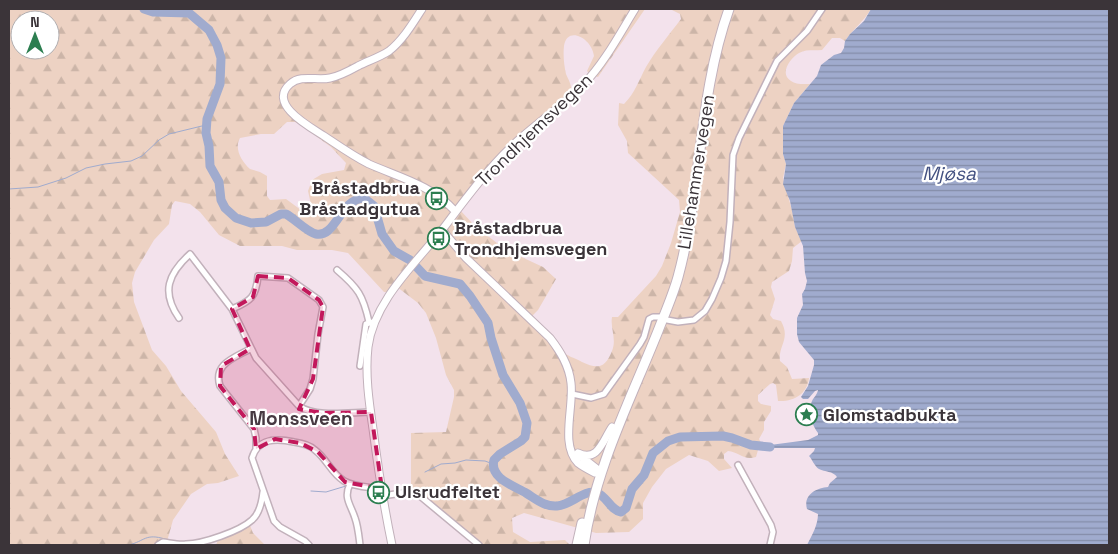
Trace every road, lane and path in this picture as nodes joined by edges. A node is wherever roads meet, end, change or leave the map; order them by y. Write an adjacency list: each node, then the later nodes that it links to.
1 (422, 9): 5 (main road)
2 (634, 9): 5 (main road, Trondhjemsvegen)
3 (729, 9): 13 (highway, Lillehammervegen)
4 (822, 9): 11 (street)
5 (455, 211): 6 (main road, Trondhjemsvegen)
6 (442, 230): 12 (main road, Trondhjemsvegen); 16 (main road)
7 (337, 270): 12 (street)
8 (232, 310): 10 (street); 14 (street); 17 (street)
9 (660, 317): 16 (street)
10 (179, 318)
11 (667, 320)
12 (373, 322): 15 (street, Trondhjemsvegen); 18 (main road, Trondhjemsvegen)
13 (657, 334): 19 (highway, Lillehammervegen); 24 (highway, Lillehammervegen)
14 (250, 349): 17 (street); 21 (street)
15 (360, 366)
16 (572, 394): 20 (main road)
17 (299, 406): 18 (street)
18 (371, 412): 27 (main road, Trondhjemsvegen)
19 (612, 427): 22 (main road); 24 (highway, Lillehammervegen)
20 (571, 447): 22 (main road); 24 (main road)
21 (256, 449): 25 (street); 26 (street)
22 (578, 453): 24 (main road)
23 (738, 465): 36 (street)
24 (596, 475): 28 (highway, Lillehammervegen)
25 (350, 484): 27 (street); 31 (street)
26 (264, 489): 29 (street); 30 (street)
27 (382, 492): 32 (main road, Trondhjemsvegen); 33 (street)
28 (585, 518): 34 (highway, Lillehammervegen); 35 (highway, Lillehammervegen)
29 (158, 545)
30 (309, 545)
31 (360, 545)
32 (392, 545)
33 (479, 545)
34 (577, 545)
35 (584, 545)
36 (770, 545)

